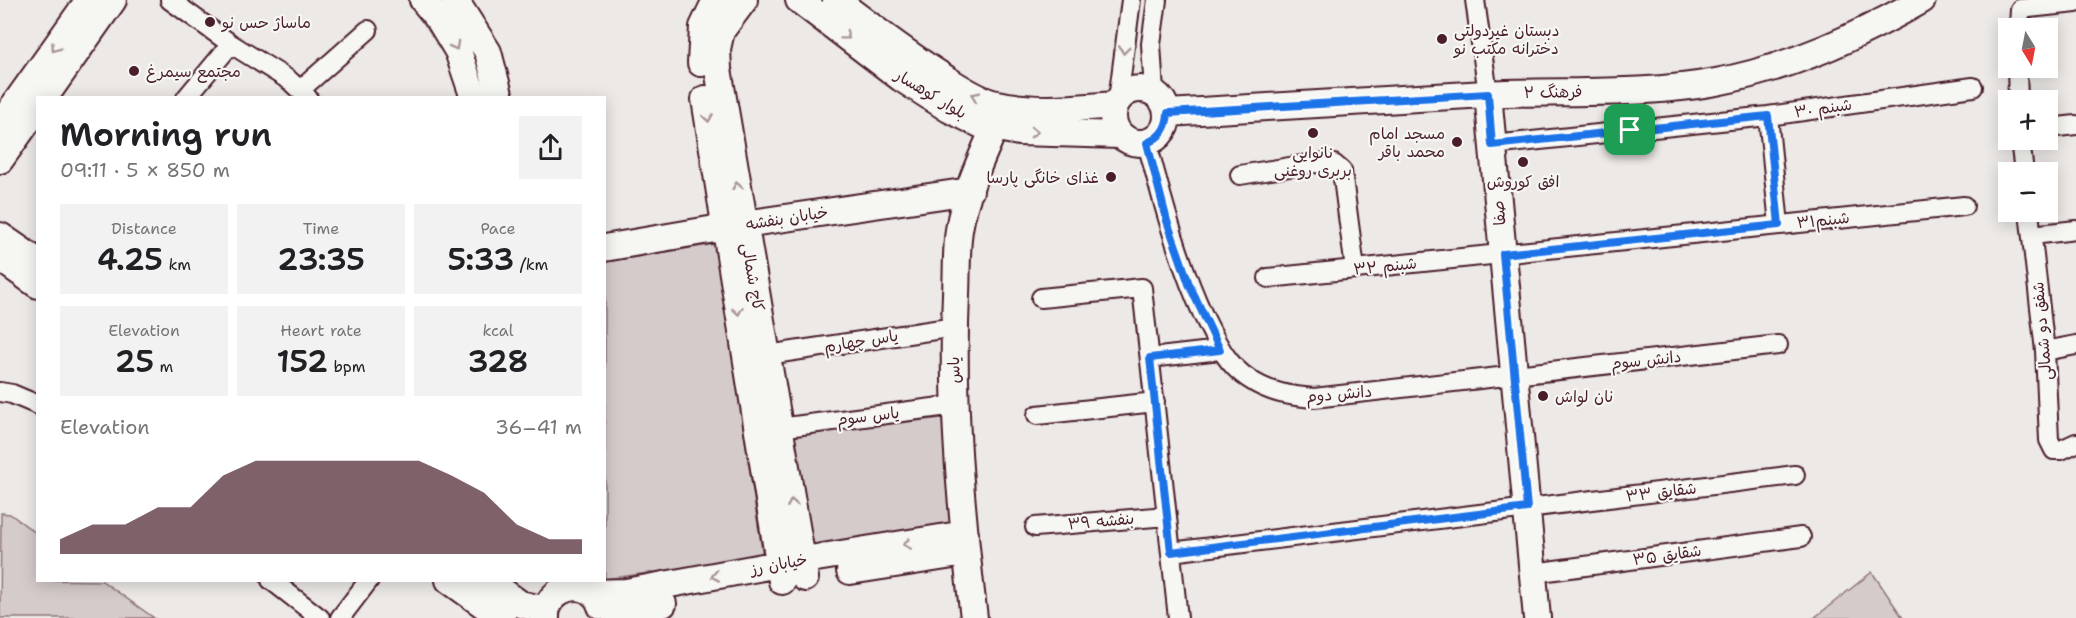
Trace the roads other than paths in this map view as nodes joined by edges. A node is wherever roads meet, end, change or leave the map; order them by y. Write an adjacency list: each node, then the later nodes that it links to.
1 (89, 0): 29 (street, one-way to 29)
2 (113, 0): 21 (street)
3 (170, 0): 17 (street)
4 (423, 0): 23 (street, one-way to 23)
5 (455, 0): 24 (street)
6 (716, 0): 42 (street, کاج شمالی, one-way to 42)
7 (744, 0): 42 (street, کاج شمالی, one-way to 7)
8 (799, 0): 31 (street, بلوار کوهسار, one-way to 31)
9 (836, 0): 25 (street, بلوار کوهسار, one-way to 9)
10 (1131, 0): 25 (street, one-way to 25)
11 (1157, 0): 26 (street)
12 (1475, 0): 20 (street)
13 (1922, 0): 20 (street, فرهنگ ۲)
14 (2076, 3): 15 (street)
15 (2020, 18)
16 (368, 30): 19 (street)
17 (231, 44): 19 (street); 22 (street)
18 (1973, 87): 28 (street, شبنم ۳۰)
19 (304, 94)
20 (1488, 94): 26 (street, فرهنگ ۲); 35 (street, صفا)
21 (45, 96)
22 (188, 96)
23 (473, 96)
24 (499, 96)
25 (1117, 102): 26 (street); 33 (street)
26 (1161, 103): 34 (street)
27 (36, 110): 36 (street)
28 (1768, 116): 35 (street, شبنم ۳۰); 41 (street)
29 (0, 124)
30 (2076, 125): 32 (street)
31 (995, 127): 33 (street, بلوار کوهسار, one-way to 33); 38 (street, یاس)
32 (2058, 127)
33 (1120, 135): 34 (street)
34 (1147, 143): 57 (street, دانش دوم)
35 (1492, 145): 47 (street, صفا)
36 (0, 160)
37 (1240, 175): 50 (street)
38 (970, 190): 42 (street, خیابان بنفشه); 54 (street, یاس)
39 (1964, 206): 41 (street, شبنم۳۱)
40 (2030, 222): 44 (street, شفق دو شمالی)
41 (1779, 225): 47 (street, شبنم۳۱)
42 (734, 226): 46 (street, خیابان بنفشه); 59 (street, کاج شمالی); 76 (street, کاج شمالی, one-way to 76)
43 (2076, 230): 44 (street)
44 (2032, 235): 58 (street, شفق دو شمالی)
45 (0, 236): 49 (street)
46 (606, 248)
47 (1503, 254): 50 (street, شبنم ۳۲); 61 (street, صفا)
48 (0, 258): 52 (street)
49 (36, 261)
50 (1355, 269): 51 (street, شبنم ۳۲)
51 (1268, 278)
52 (36, 284)
53 (1041, 298): 60 (street)
54 (955, 327): 59 (street, یاس چهارم); 65 (street, یاس)
55 (1778, 345): 61 (street, دانش سوم)
56 (2076, 345): 58 (street)
57 (1220, 350): 60 (street); 61 (street, دانش دوم)
58 (2045, 351): 68 (street, شفق دو شمالی)
59 (767, 355): 67 (street, کاج شمالی)
60 (1150, 358): 63 (street)
61 (1514, 375): 70 (street, صفا)
62 (0, 392): 64 (street)
63 (1155, 402): 66 (street); 71 (street)
64 (36, 404)
65 (956, 405): 67 (street, یاس سوم); 74 (street, یاس)
66 (1037, 415)
67 (779, 428): 76 (street, کاج شمالی, one-way to 67)
68 (2076, 443)
69 (1795, 475): 70 (street, شقایق ۳۳)
70 (1527, 508): 75 (street, شقایق ۳۳); 77 (street, صفا)
71 (1167, 516): 72 (street, بنفشه ۳۹); 75 (street)
72 (1035, 527)
73 (1801, 537): 77 (street, شقایق ۳۵)
74 (966, 544): 76 (street, خیابان رز); 89 (street, یاس)
75 (1171, 552): 90 (street)
76 (792, 571): 82 (street, خیابان رز, one-way to 82); 88 (street, خیابان رز)
77 (1533, 573): 91 (street, صفا)
78 (274, 582): 84 (street)
79 (367, 582): 85 (street)
80 (452, 582): 86 (street)
81 (490, 582): 83 (street, خیابان رز)
82 (588, 588): 83 (street, خیابان رز); 87 (street)
83 (552, 600)
84 (320, 618)
85 (340, 618)
86 (502, 618)
87 (603, 618)
88 (615, 618)
89 (975, 618)
90 (1178, 618)
91 (1537, 618)

